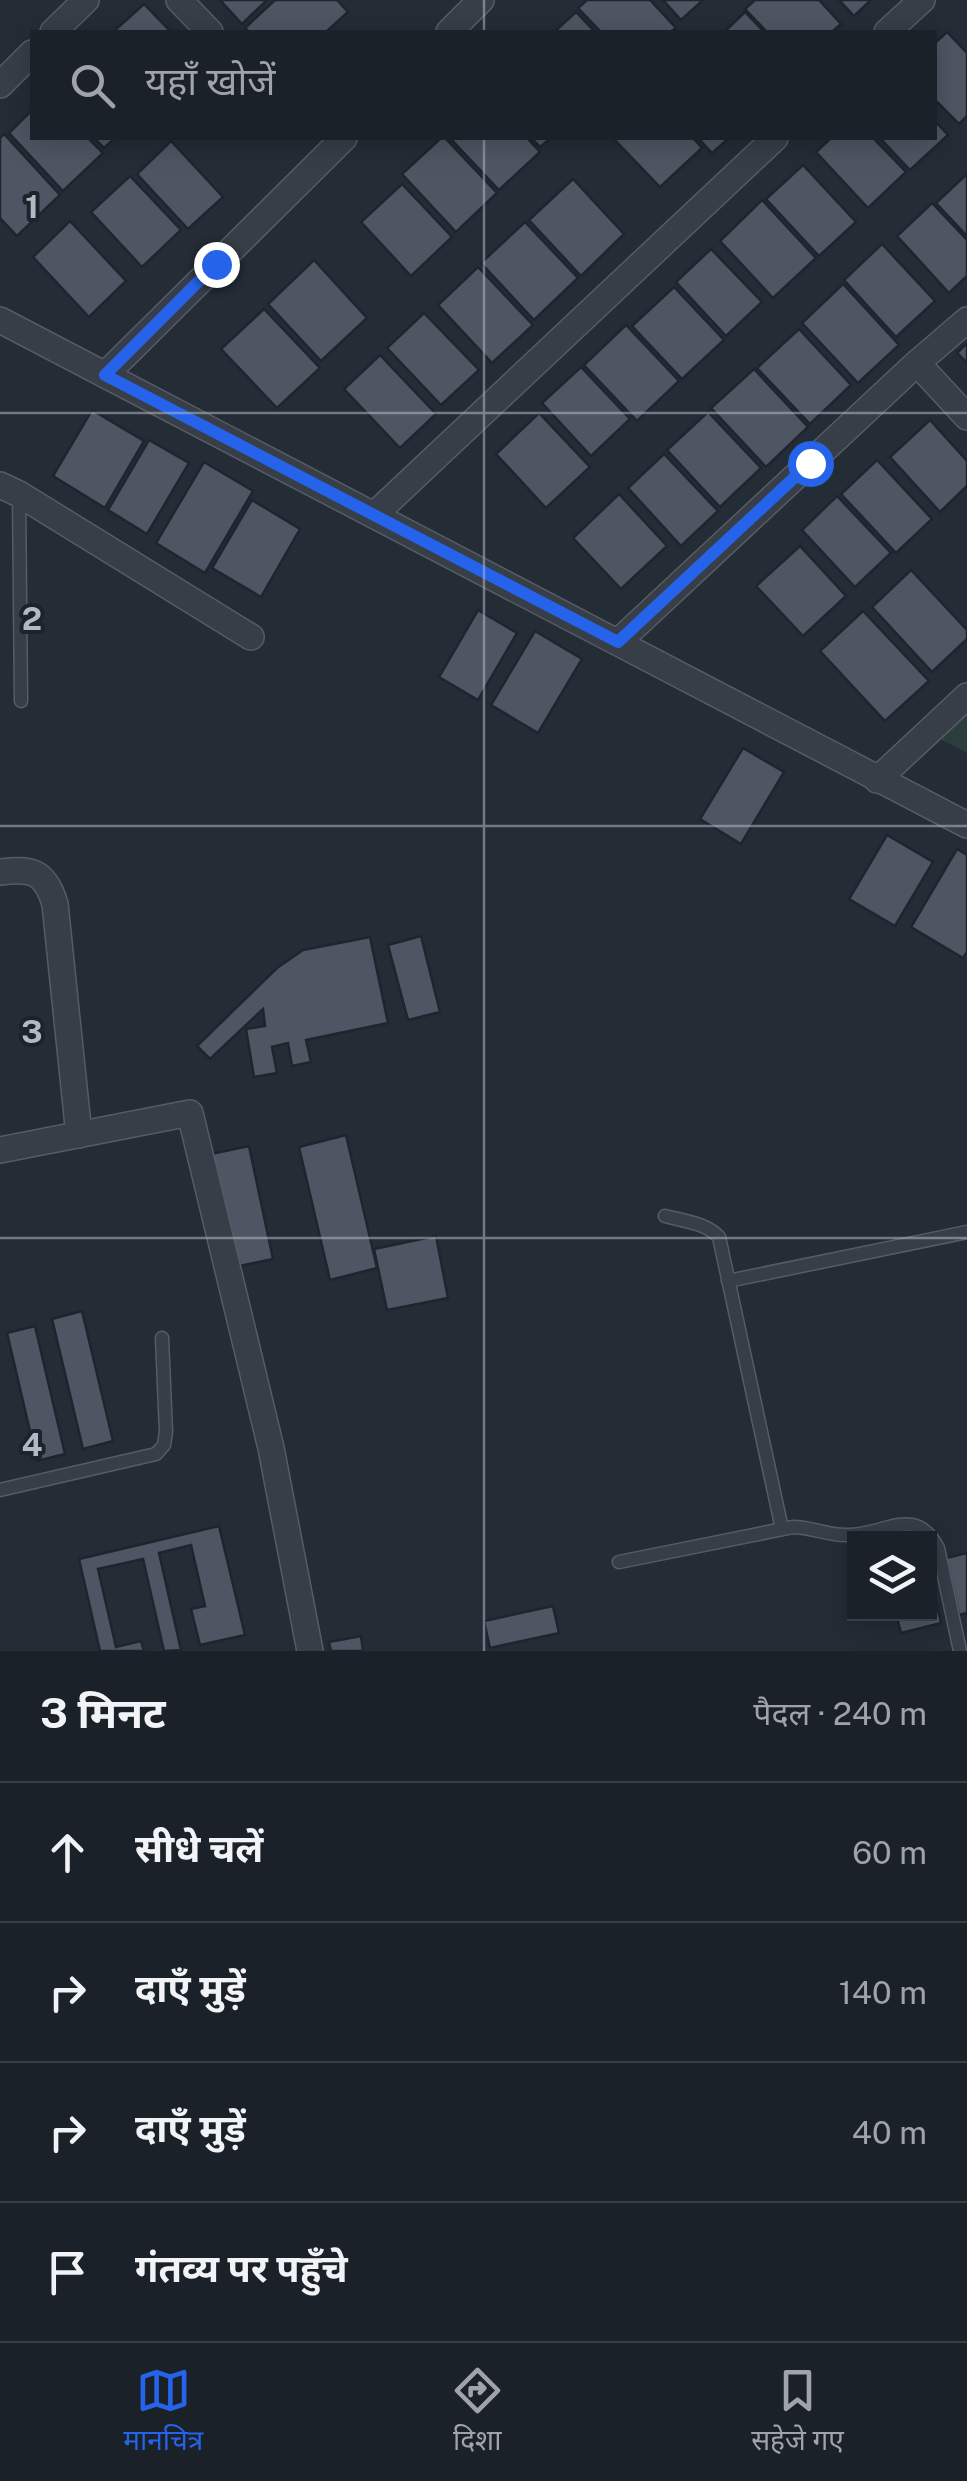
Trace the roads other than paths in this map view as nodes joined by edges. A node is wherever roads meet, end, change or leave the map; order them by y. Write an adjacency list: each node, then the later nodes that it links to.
1 (86, 0): 5 (street)
2 (178, 0): 6 (street)
3 (481, 0): 7 (street)
4 (922, 0): 8 (street)
5 (55, 30)
6 (208, 30)
7 (451, 30)
8 (889, 30)
9 (30, 55): 10 (street)
10 (0, 85)
11 (774, 140): 19 (street)
12 (328, 143): 16 (street)
13 (0, 320): 16 (street)
14 (967, 320): 15 (street)
15 (916, 364): 17 (street); 21 (street)
16 (105, 375): 19 (street)
17 (967, 417)
18 (9, 489): 20 (street); 23 (lane)
19 (374, 515): 21 (street)
20 (251, 637)
21 (618, 642): 24 (street)
22 (967, 696): 24 (street)
23 (21, 701)
24 (877, 780): 25 (street)
25 (967, 825)
26 (0, 872): 27 (street)
27 (79, 1135): 28 (street); 36 (street)
28 (0, 1150)
29 (665, 1216): 31 (lane)
30 (967, 1232): 31 (lane)
31 (728, 1282): 34 (lane)
32 (162, 1338): 33 (lane)
33 (0, 1490)
34 (782, 1529): 35 (lane); 37 (lane)
35 (620, 1562)
36 (310, 1651)
37 (960, 1651)

